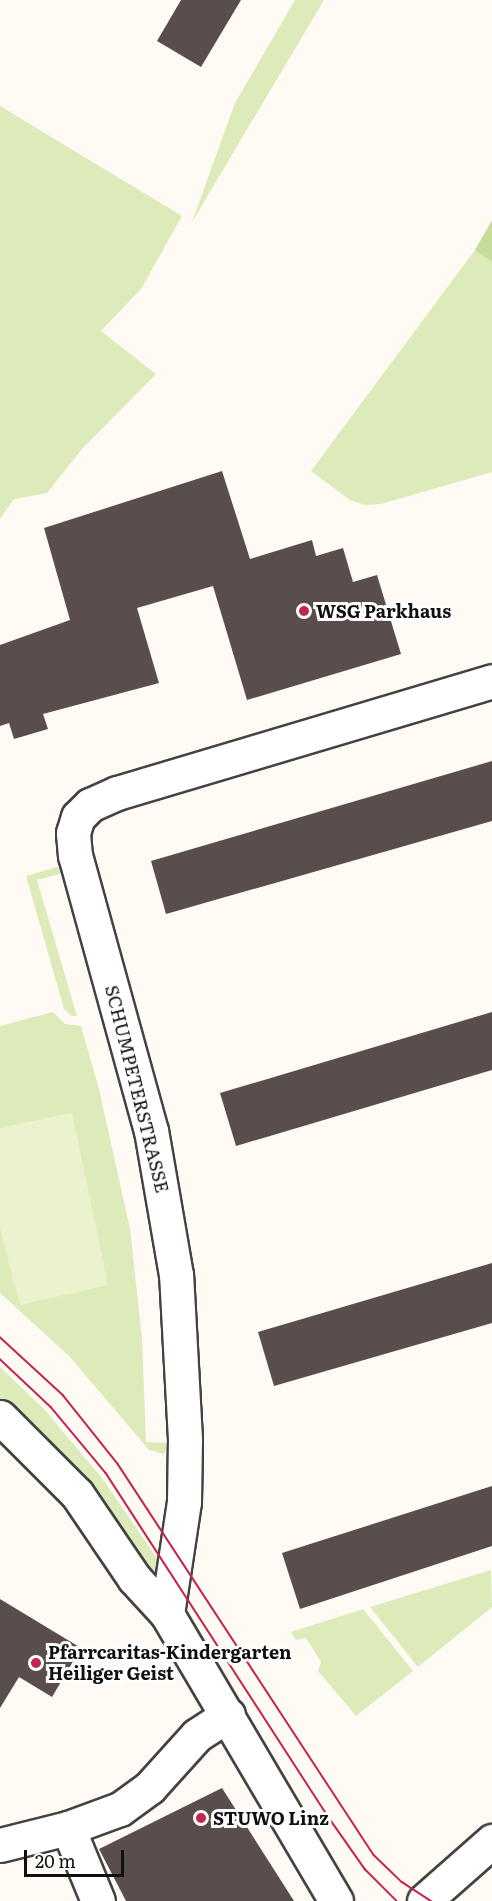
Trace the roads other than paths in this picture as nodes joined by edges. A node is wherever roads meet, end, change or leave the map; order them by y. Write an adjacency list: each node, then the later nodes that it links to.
1 (492, 681): 3 (street, SCHUMPETERSTRASSE)
2 (0, 1417): 3 (street)
3 (167, 1614): 4 (street)
4 (228, 1715): 5 (street); 9 (street)
5 (68, 1828): 7 (street); 8 (street)
6 (492, 1841): 10 (street)
7 (0, 1845)
8 (98, 1901)
9 (336, 1901)
10 (424, 1901)

